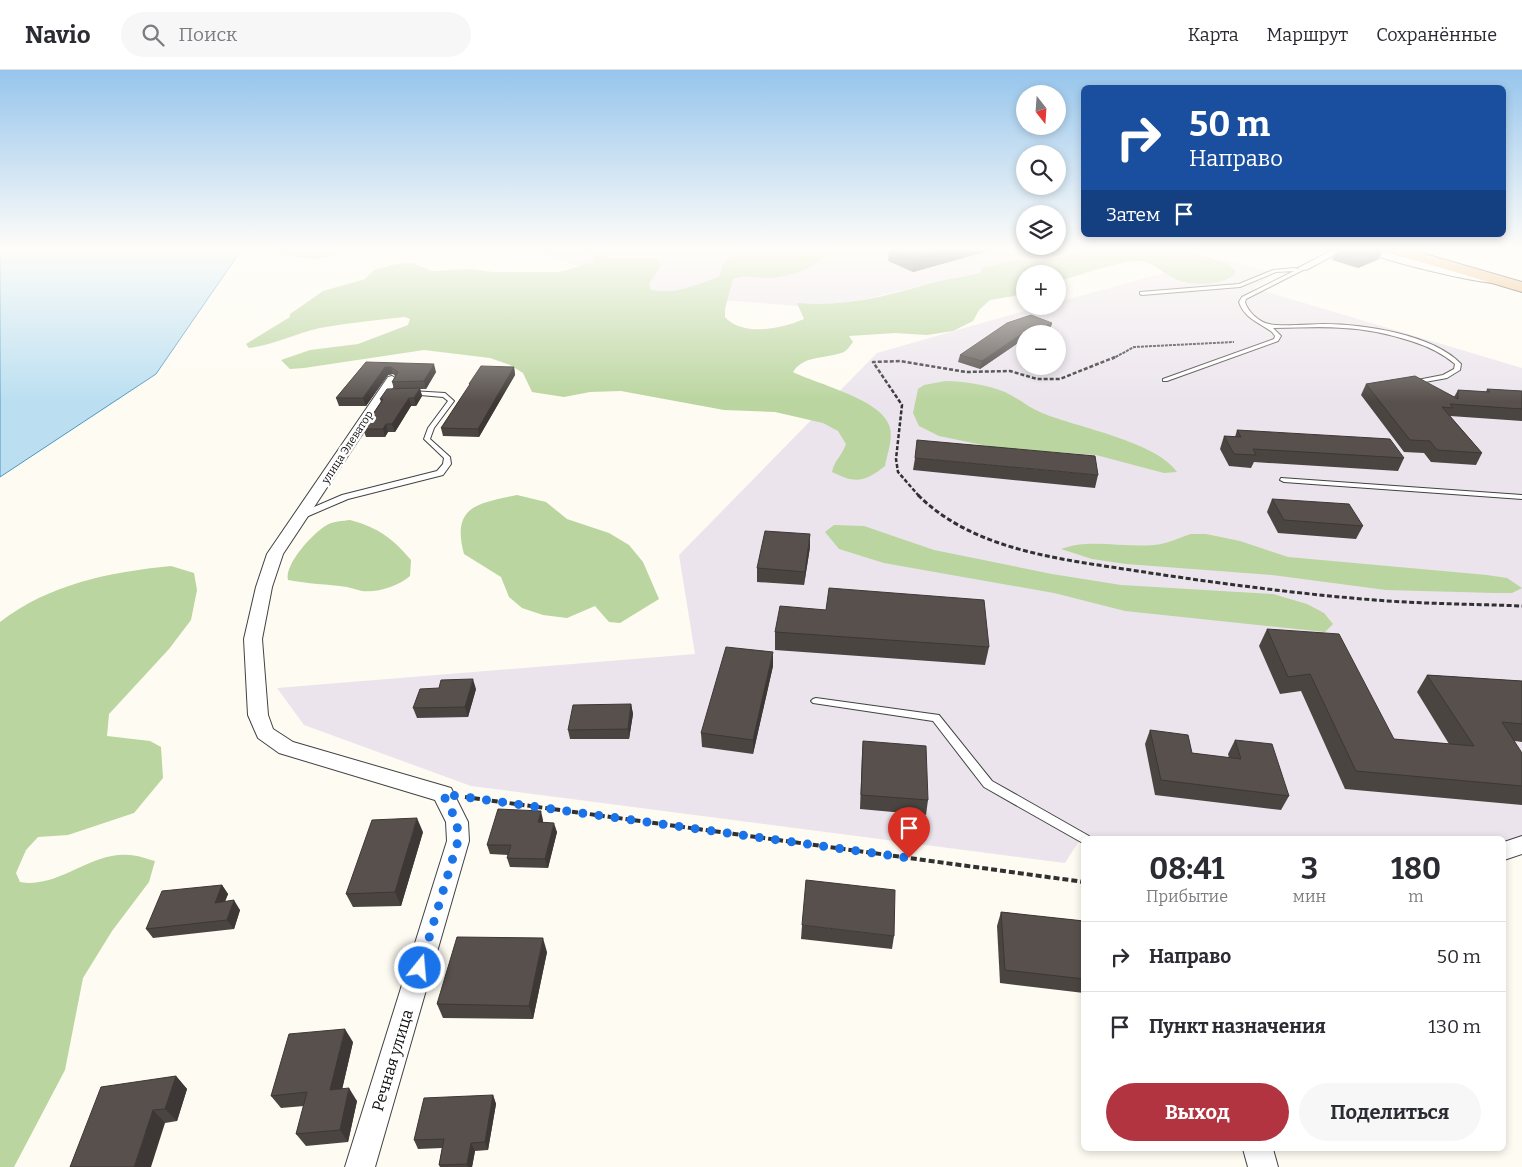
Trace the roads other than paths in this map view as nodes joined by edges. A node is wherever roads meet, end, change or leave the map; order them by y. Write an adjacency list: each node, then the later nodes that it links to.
1 (1244, 300): 2 (lane)
2 (1268, 326): 3 (lane); 4 (lane)
3 (1165, 380)
4 (1413, 382)
5 (397, 388): 8 (street, улица Элеватор); 8 (lane)
6 (1284, 480): 7 (lane)
7 (1522, 497)
8 (302, 515): 10 (street, улица Элеватор)
9 (816, 702): 11 (lane)
10 (443, 794): 15 (street, Речная улица)
11 (1081, 837)
12 (1522, 845): 13 (street)
13 (1506, 850)
14 (1259, 1151): 16 (street)
15 (360, 1167)
16 (1263, 1167)

